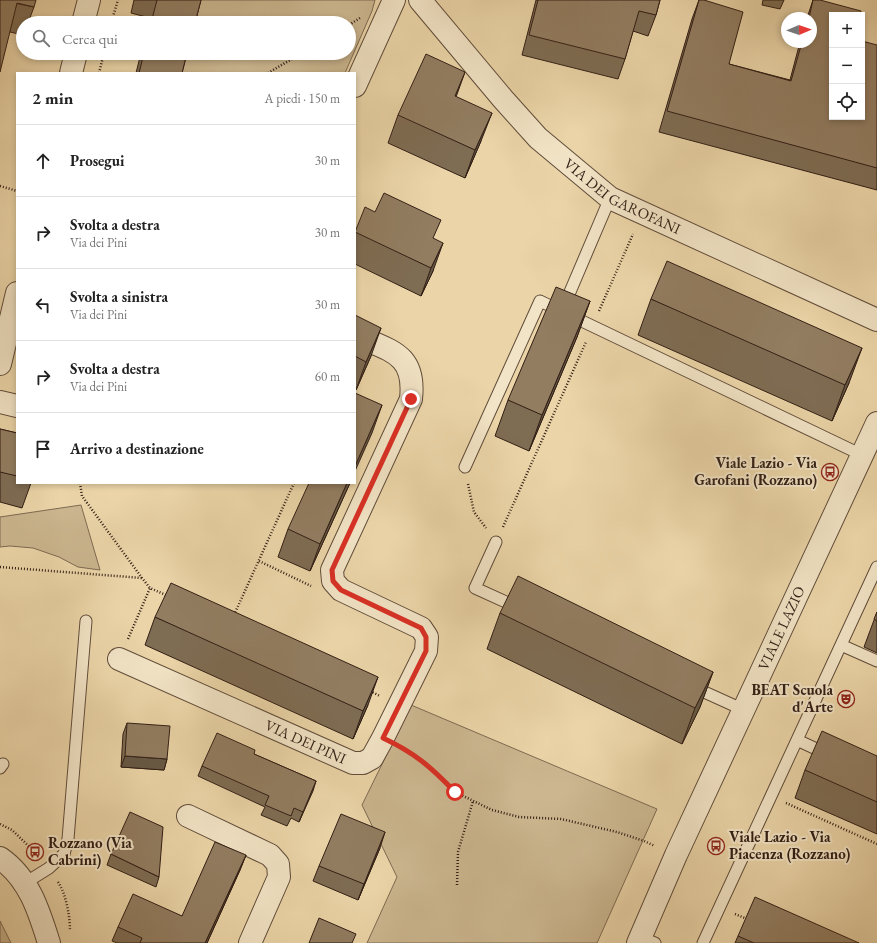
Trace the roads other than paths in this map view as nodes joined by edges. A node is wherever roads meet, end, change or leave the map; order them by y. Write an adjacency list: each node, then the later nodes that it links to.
1 (89, 0): 4 (street)
2 (394, 0): 7 (street)
3 (420, 0): 8 (street, VIA DEI GAROFANI)
4 (85, 16)
5 (74, 60): 6 (street)
6 (71, 72)
7 (356, 84)
8 (610, 198): 10 (lane); 11 (street, VIA DEI GAROFANI)
9 (16, 297): 13 (street)
10 (562, 312): 17 (lane); 18 (lane)
11 (877, 320)
12 (356, 335): 24 (street, VIA DEI PINI)
13 (0, 364)
14 (0, 402): 15 (street)
15 (16, 406)
16 (877, 424): 17 (street, VIALE LAZIO)
17 (862, 455): 27 (street, VIALE LAZIO)
18 (465, 467)
19 (496, 542): 21 (lane)
20 (877, 567): 23 (lane)
21 (532, 614)
22 (86, 621): 32 (lane)
23 (841, 645): 25 (lane); 28 (lane)
24 (119, 659)
25 (877, 661)
26 (681, 681): 27 (lane)
27 (744, 710): 33 (street, VIALE LAZIO)
28 (797, 740): 29 (lane); 36 (lane)
29 (837, 758)
30 (188, 816): 35 (street)
31 (0, 858): 32 (street)
32 (25, 883): 34 (street)
33 (644, 941)
34 (49, 943)
35 (250, 943)
36 (702, 943)

